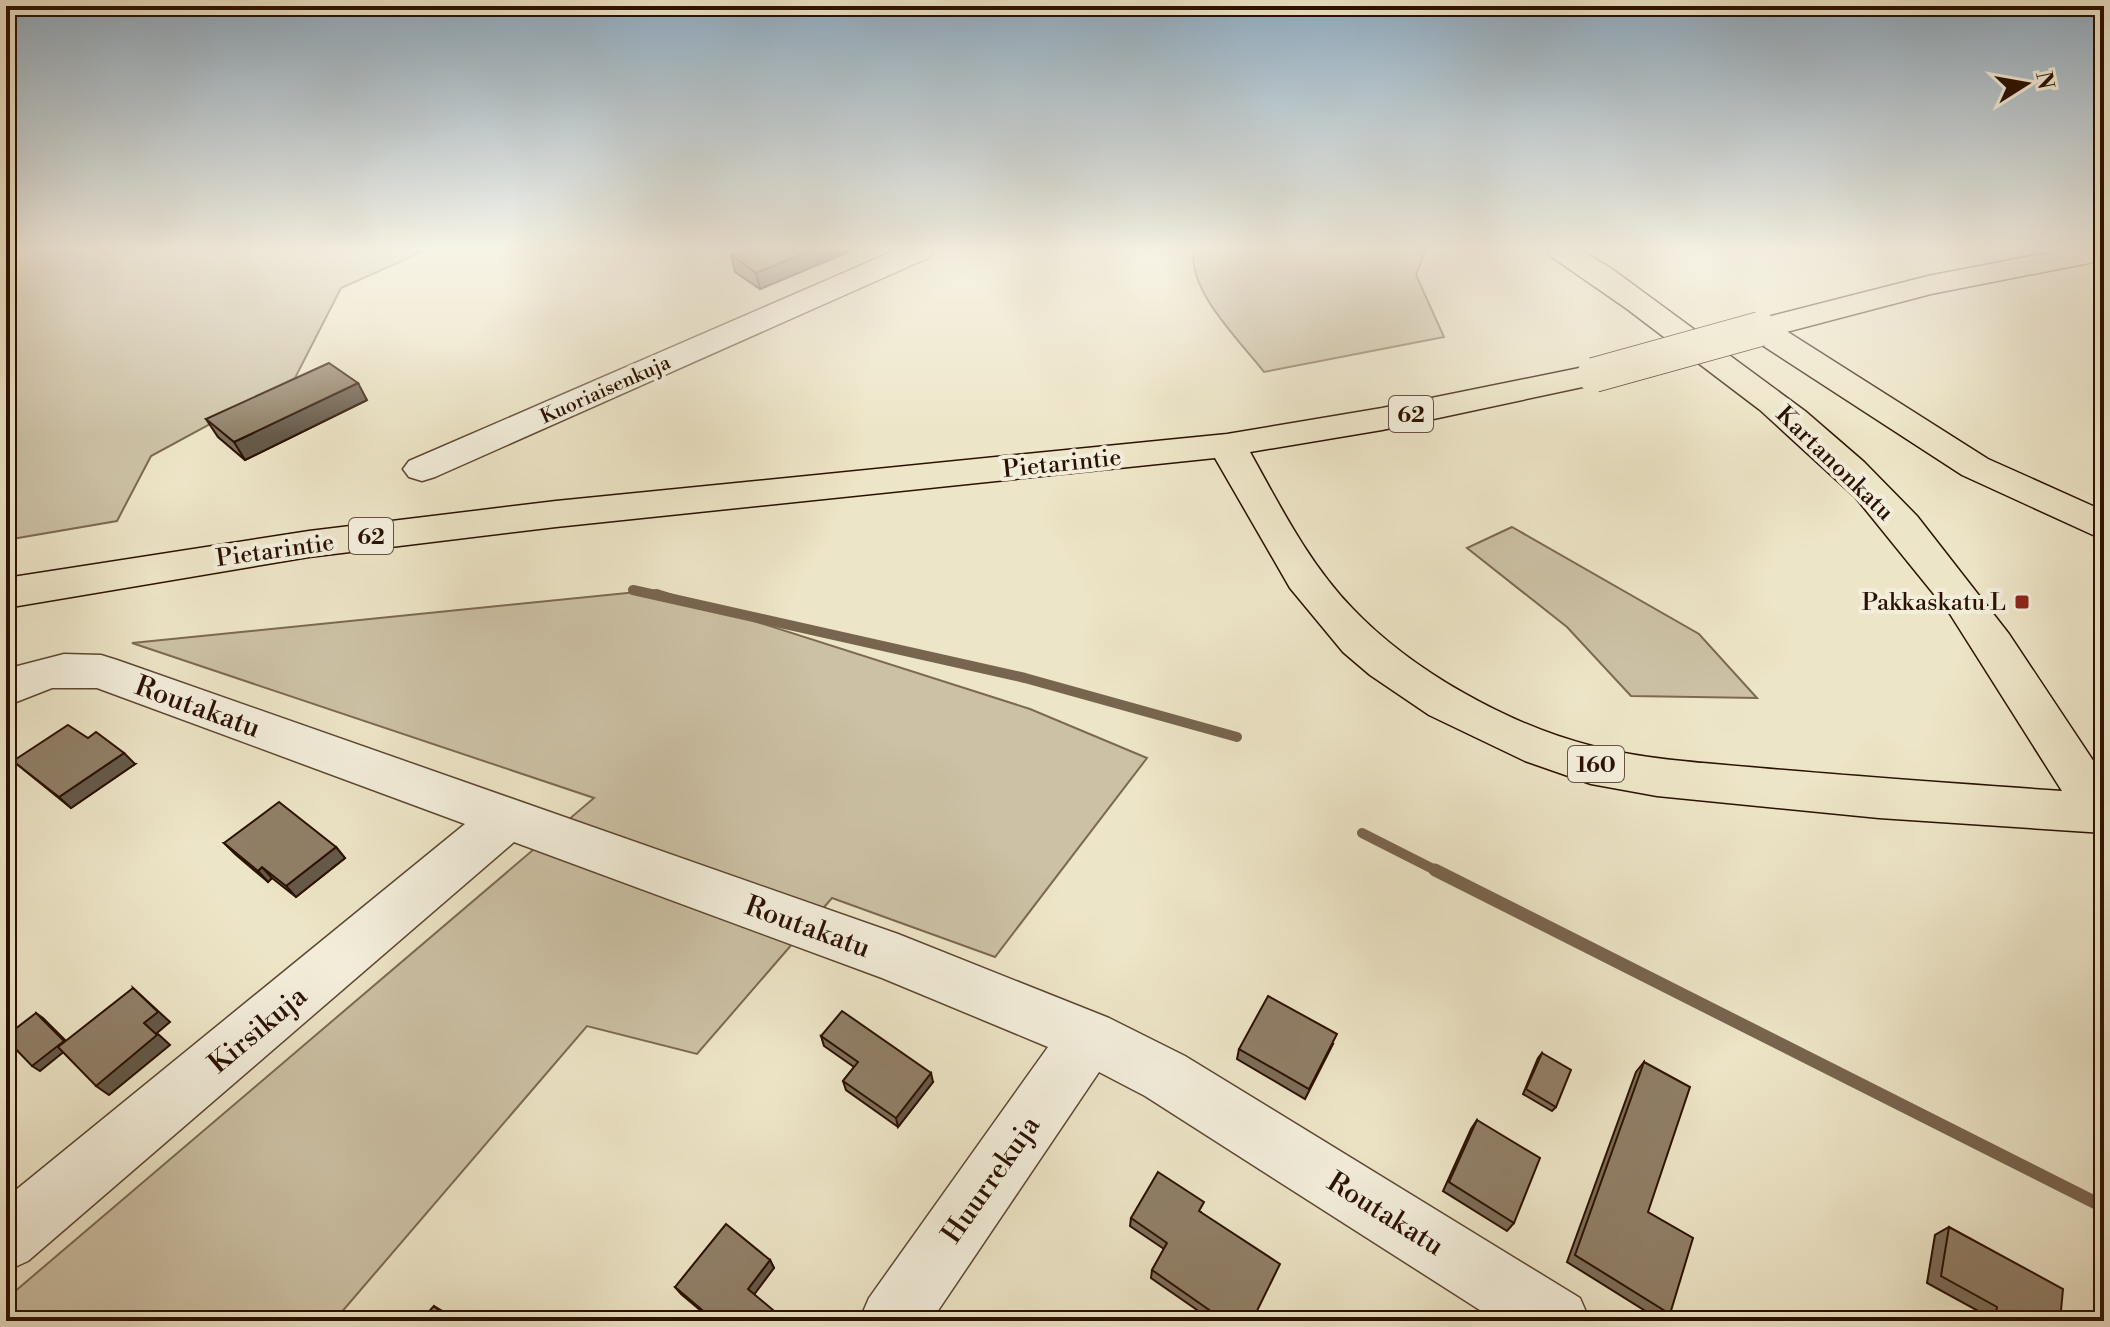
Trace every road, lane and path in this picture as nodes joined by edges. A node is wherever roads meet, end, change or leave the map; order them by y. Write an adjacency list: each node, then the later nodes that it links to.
1 (778, 313): 7 (street, Kuoriaisenkuja)
2 (1652, 313): 12 (main road, Kartanonkatu / 160)
3 (1820, 313): 4 (main road, Pietarintie / 62)
4 (1797, 319): 5 (main road, Pietarintie / 62); 8 (main road)
5 (1760, 329): 6 (main road, Pietarintie / 62, bridge); 9 (main road)
6 (1227, 445): 10 (main road, Pietarintie / 62); 12 (main road, 160)
7 (422, 469)
8 (2104, 499)
9 (2104, 527)
10 (6, 593)
11 (6, 689): 13 (street, Routakatu)
12 (2102, 817)
13 (508, 818): 14 (street, Routakatu); 15 (street, Kirsikuja)
14 (1089, 1037): 16 (street, Huurrekuja); 17 (street, Routakatu)
15 (6, 1239)
16 (892, 1321)
17 (1557, 1321)

